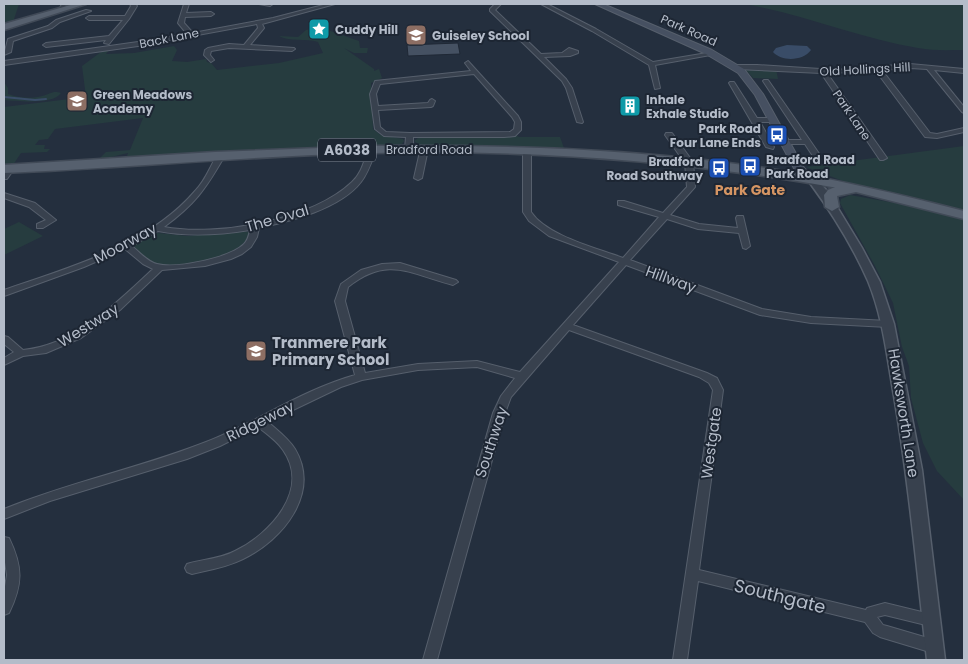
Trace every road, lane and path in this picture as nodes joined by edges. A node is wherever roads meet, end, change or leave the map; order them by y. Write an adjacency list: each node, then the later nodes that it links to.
1 (132, 4): 16 (street)
2 (186, 4): 14 (street)
3 (262, 4): 4 (street)
4 (270, 4)
5 (332, 4): 12 (street, Back Lane)
6 (498, 4): 30 (street)
7 (543, 4): 34 (street)
8 (598, 4): 29 (main road, Park Road)
9 (65, 6): 11 (main road); 18 (main road)
10 (297, 6): 12 (street)
11 (85, 7): 27 (street)
12 (304, 11): 17 (street, Back Lane)
13 (211, 14): 14 (street)
14 (182, 15): 19 (street)
15 (89, 18): 16 (street)
16 (127, 18): 20 (street)
17 (259, 22): 19 (street, Back Lane); 22 (street)
18 (4, 27)
19 (190, 34): 23 (street, Back Lane)
20 (109, 38): 21 (street); 23 (street)
21 (46, 45)
22 (246, 47): 25 (street); 26 (street)
23 (109, 48): 32 (street, Back Lane)
24 (199, 49): 26 (street)
25 (292, 49)
26 (208, 50): 31 (street)
27 (4, 53)
28 (565, 53): 30 (street)
29 (713, 54): 34 (street); 35 (main road, Park Road)
30 (538, 56): 51 (street)
31 (211, 60)
32 (4, 62)
33 (468, 63): 38 (street)
34 (652, 64): 43 (street)
35 (736, 67): 39 (street, Old Hollings Hill); 44 (main road, Park Road)
36 (928, 67): 37 (street, Old Hollings Hill); 40 (street, Old Hollings Hill); 48 (street)
37 (877, 68): 39 (street, Old Hollings Hill); 52 (street)
38 (475, 72): 47 (street); 53 (street)
39 (823, 72): 63 (street, Park Lane)
40 (964, 72)
41 (766, 81): 45 (street)
42 (732, 83): 49 (street)
43 (658, 88)
44 (759, 94): 45 (street); 50 (main road, Park Road)
45 (774, 94): 56 (street)
46 (432, 101): 47 (street)
47 (374, 108): 53 (street)
48 (964, 111)
49 (756, 120): 50 (street); 57 (street)
50 (773, 120): 55 (main road, Park Road)
51 (580, 122)
52 (964, 130)
53 (410, 135): 58 (street)
54 (669, 135): 64 (street)
55 (785, 142): 56 (street); 65 (main road, Park Road)
56 (806, 142): 66 (street)
57 (770, 147)
58 (409, 149): 59 (main road, Bradford Road / A6038); 60 (main road, Bradford Road / A6038)
59 (424, 149): 61 (main road, Bradford Road / A6038); 70 (street)
60 (372, 150): 62 (main road, Bradford Road / A6038); 81 (street, The Oval)
61 (527, 150): 64 (main road, Bradford Road / A6038); 86 (street, Hillway)
62 (220, 157): 67 (main road, Bradford Road / A6038); 82 (street, Moorway)
63 (882, 158)
64 (688, 162): 68 (main road, Bradford Road / A6038); 78 (street, Southway)
65 (796, 163): 69 (main road); 71 (main road, Park Road)
66 (826, 163)
67 (6, 172)
68 (764, 172): 69 (main road, Bradford Road / A6038); 71 (main road, Bradford Road / A6038)
69 (778, 173): 71 (main road, Bradford Road / A6038)
70 (418, 178)
71 (812, 181): 72 (main road, A6038); 73 (main road, A6038); 76 (street, Hawksworth Lane)
72 (851, 190): 73 (main road, A6038); 76 (main road)
73 (877, 193): 77 (main road, A6038)
74 (4, 195): 80 (street)
75 (621, 203): 78 (street)
76 (832, 206): 90 (street, Hawksworth Lane)
77 (964, 215)
78 (664, 216): 83 (street); 86 (street, Southway)
79 (740, 218): 83 (street)
80 (40, 226)
81 (255, 227): 82 (street, The Oval); 87 (street)
82 (155, 228): 84 (street, Moorway)
83 (743, 231): 85 (street)
84 (126, 246): 87 (street); 89 (street, Moorway)
85 (746, 246)
86 (623, 261): 90 (street, Hillway); 91 (street, Southway)
87 (160, 267): 93 (street, Westway)
88 (453, 282): 96 (street)
89 (4, 293)
90 (888, 324): 104 (street, Hawksworth Lane)
91 (567, 326): 95 (street, Southway); 101 (street, Westgate)
92 (4, 339): 93 (street)
93 (21, 353): 94 (street, Westway)
94 (4, 362)
95 (522, 376): 96 (street, Ridgeway); 106 (street, Southway)
96 (362, 377): 97 (street, Ridgeway)
97 (260, 422): 98 (street, Ridgeway); 100 (street)
98 (4, 514)
99 (4, 542): 102 (street)
100 (192, 568)
101 (692, 574): 103 (street, Southgate); 107 (street, Westgate)
102 (4, 609)
103 (869, 617): 104 (street); 105 (street, Southgate)
104 (930, 620): 105 (street, Hawksworth Lane)
105 (933, 646): 108 (street, Hawksworth Lane)
106 (430, 660)
107 (680, 660)
108 (936, 660)

